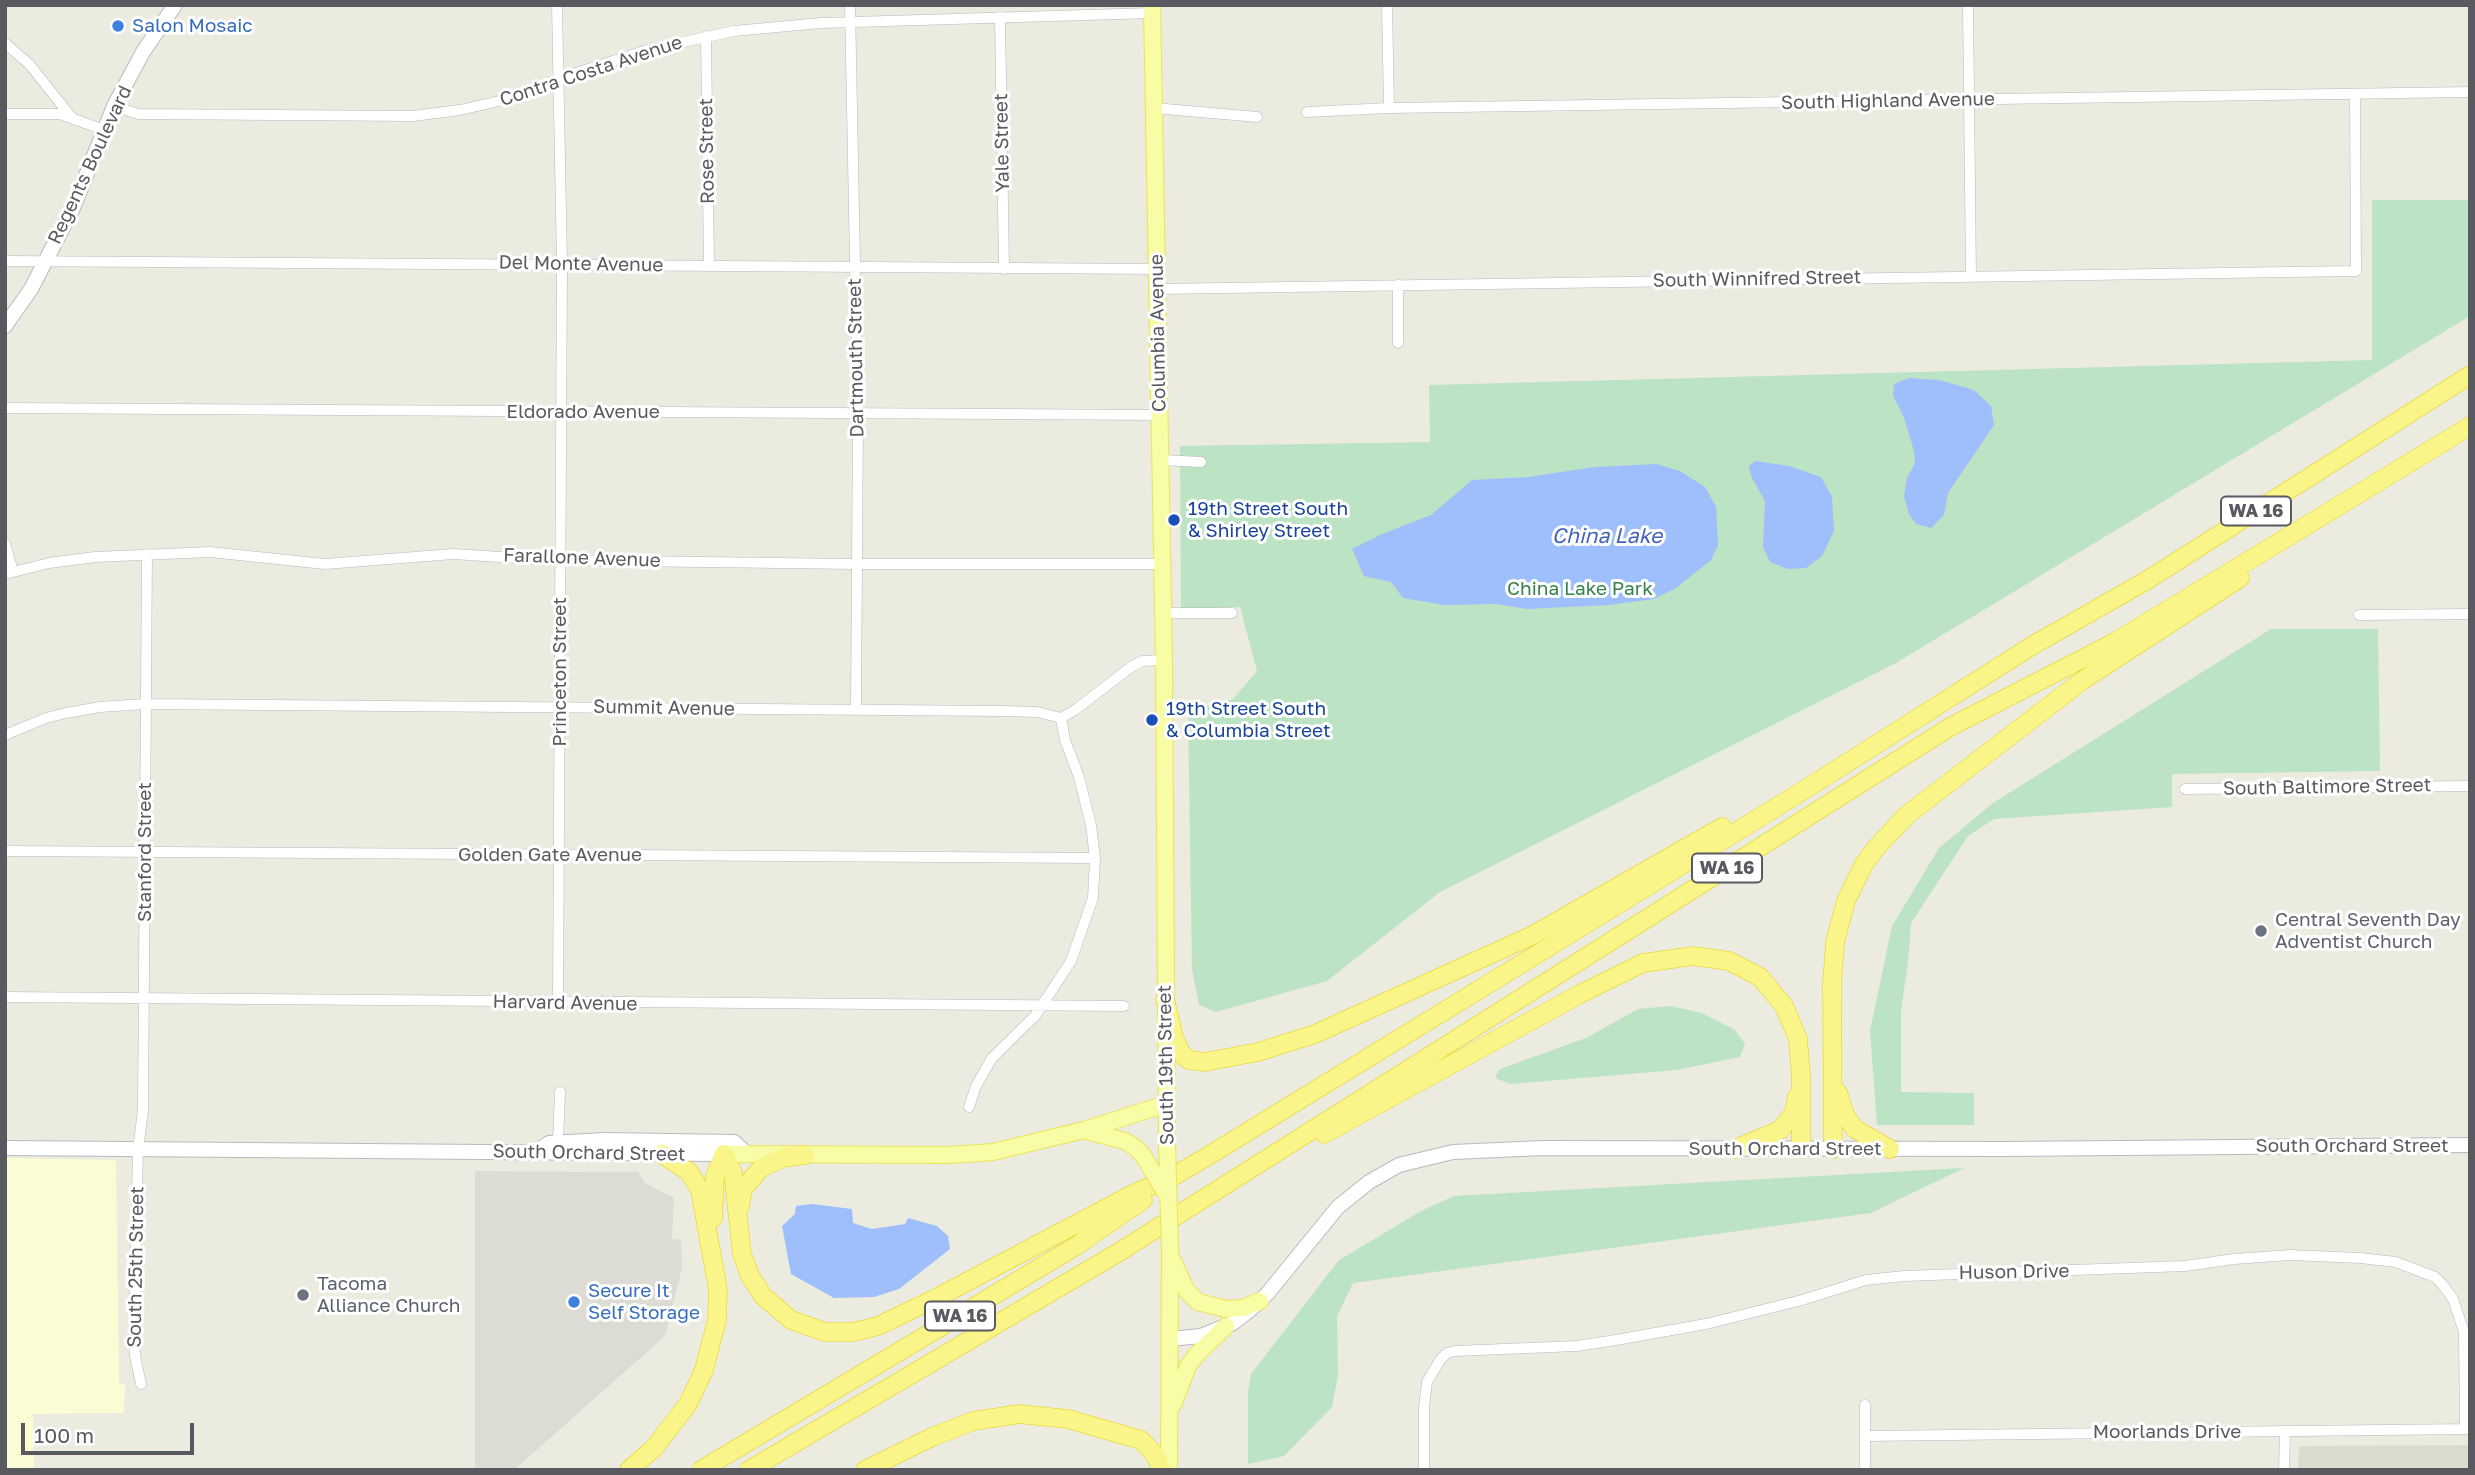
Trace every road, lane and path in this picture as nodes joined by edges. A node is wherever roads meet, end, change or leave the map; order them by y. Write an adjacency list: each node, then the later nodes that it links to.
1 (175, 5): 15 (main road, Regents Boulevard)
2 (558, 5): 11 (street, Princeton Street)
3 (850, 5): 8 (street, Dartmouth Street)
4 (1387, 5): 17 (street)
5 (1968, 5): 14 (street)
6 (1152, 9): 7 (street, Contra Costa Avenue); 16 (main road, Columbia Avenue)
7 (1000, 17): 8 (street, Contra Costa Avenue); 28 (street, Yale Street)
8 (850, 22): 9 (street, Contra Costa Avenue); 27 (street, Dartmouth Street)
9 (706, 36): 11 (street, Contra Costa Avenue); 26 (street, Rose Street)
10 (5, 43): 21 (street)
11 (559, 81): 15 (street, Contra Costa Avenue); 25 (street, Princeton Street)
12 (2470, 92): 13 (street, South Highland Avenue)
13 (2355, 94): 14 (street, South Highland Avenue); 30 (street, South Winnifred Street)
14 (1970, 100): 17 (street, South Highland Avenue); 30 (street)
15 (114, 106): 22 (main road, Regents Boulevard)
16 (1154, 108): 20 (street); 29 (main road, Columbia Avenue)
17 (1389, 108): 18 (street, South Highland Avenue)
18 (1307, 113)
19 (5, 114): 21 (street)
20 (1257, 117)
21 (73, 118): 22 (street)
22 (104, 130): 24 (main road, Regents Boulevard)
23 (5, 261): 24 (street, Del Monte Avenue)
24 (45, 261): 25 (street, Del Monte Avenue); 33 (main road, Regents Boulevard)
25 (562, 264): 26 (street, Del Monte Avenue); 37 (street, Princeton Street)
26 (709, 266): 27 (street, Del Monte Avenue)
27 (855, 268): 28 (street, Del Monte Avenue); 38 (street, Dartmouth Street)
28 (1004, 269): 29 (street, Del Monte Avenue)
29 (1157, 269): 32 (main road, Columbia Avenue)
30 (1971, 277): 31 (street, South Winnifred Street)
31 (1398, 285): 32 (street, South Winnifred Street); 34 (street)
32 (1157, 289): 39 (main road, Columbia Avenue)
33 (5, 326)
34 (1398, 343)
35 (2470, 374): 54 (highway, WA 16)
36 (5, 408): 37 (street, Eldorado Avenue)
37 (562, 412): 38 (street, Eldorado Avenue); 46 (street, Princeton Street)
38 (858, 415): 39 (street, Eldorado Avenue); 47 (street, Dartmouth Street)
39 (1160, 415): 41 (main road, Columbia Avenue)
40 (2470, 426): 43 (highway, WA 16)
41 (1161, 460): 42 (street); 48 (main road, Columbia Avenue)
42 (1201, 462)
43 (2348, 500): 74 (highway); 95 (highway, WA 16)
44 (5, 544): 49 (street)
45 (147, 554): 46 (street, Farallone Avenue); 49 (street, Farallone Avenue); 56 (street, Stanford Street)
46 (561, 559): 47 (street, Farallone Avenue); 57 (street, Princeton Street)
47 (856, 564): 48 (street, Farallone Avenue); 58 (street, Dartmouth Street)
48 (1163, 564): 50 (main road, Columbia Avenue)
49 (9, 573)
50 (1163, 613): 51 (street); 55 (main road, Columbia Avenue)
51 (1232, 613)
52 (2470, 614): 53 (street)
53 (2359, 615)
54 (2038, 642): 69 (highway); 88 (highway, WA 16)
55 (1164, 660): 59 (street); 69 (main road, South 19th Street)
56 (145, 704): 57 (street, Summit Avenue); 60 (street, Summit Avenue); 64 (street, Stanford Street)
57 (560, 706): 58 (street, Summit Avenue); 65 (street, Princeton Street)
58 (856, 710): 59 (street, Summit Avenue)
59 (1061, 718): 66 (street)
60 (5, 735)
61 (2470, 786): 62 (street, South Baltimore Street)
62 (2185, 789)
63 (5, 851): 64 (street, Golden Gate Avenue)
64 (145, 852): 65 (street, Golden Gate Avenue); 68 (street, Stanford Street)
65 (559, 855): 66 (street, Golden Gate Avenue); 70 (street, Princeton Street)
66 (1096, 858): 72 (street)
67 (5, 997): 68 (street, Harvard Avenue)
68 (144, 998): 70 (street, Harvard Avenue); 82 (street, Stanford Street)
69 (1165, 999): 76 (main road, South 19th Street)
70 (558, 1003): 72 (street, Harvard Avenue)
71 (1124, 1006): 72 (street, Harvard Avenue)
72 (1041, 1007): 77 (street)
73 (1801, 1076): 83 (highway); 84 (highway); 95 (highway)
74 (1833, 1076): 85 (highway); 86 (highway)
75 (560, 1092): 79 (street)
76 (1166, 1104): 78 (main road, South Orchard Street); 93 (main road, South 19th Street, bridge)
77 (969, 1107)
78 (1084, 1130): 92 (main road, South Orchard Street); 93 (main road, bridge)
79 (558, 1142): 87 (main road); 91 (main road)
80 (2470, 1145): 86 (main road, South Orchard Street)
81 (5, 1148): 82 (main road, South Orchard Street)
82 (138, 1149): 87 (main road, South Orchard Street); 101 (street, South 25th Street)
83 (1735, 1149): 84 (main road, South Orchard Street); 98 (main road, South Orchard Street)
84 (1801, 1149): 85 (main road, South Orchard Street)
85 (1833, 1149): 86 (main road, South Orchard Street)
86 (1890, 1149)
87 (539, 1152): 89 (main road, South Orchard Street)
88 (1213, 1153): 94 (highway); 109 (highway, WA 16)
89 (662, 1154): 90 (main road, South Orchard Street); 96 (highway)
90 (724, 1154): 91 (main road, South Orchard Street); 94 (highway); 96 (highway)
91 (747, 1154): 92 (main road, South Orchard Street)
92 (805, 1154): 94 (highway)
93 (1167, 1196): 97 (main road, South 19th Street, bridge)
94 (739, 1220)
95 (1116, 1254): 110 (highway, WA 16)
96 (712, 1260): 107 (highway); 108 (highway)
97 (1171, 1262): 98 (main road); 100 (main road, South 19th Street)
98 (1260, 1301): 99 (main road, South Orchard Street)
99 (1226, 1326): 100 (main road, South Orchard Street); 103 (main road)
100 (1170, 1339): 103 (main road, South 19th Street)
101 (141, 1384)
102 (1865, 1405): 106 (street)
103 (1169, 1413): 113 (main road, South 19th Street)
104 (2468, 1429): 105 (street, Moorlands Drive); 114 (street, Huson Drive)
105 (2285, 1431): 106 (street, Moorlands Drive); 116 (street)
106 (1865, 1436): 115 (street)
107 (618, 1470)
108 (629, 1470)
109 (701, 1470)
110 (749, 1470)
111 (865, 1470): 112 (highway)
112 (1162, 1470)
113 (1169, 1470)
114 (1424, 1470)
115 (1865, 1470)
116 (2284, 1470)

